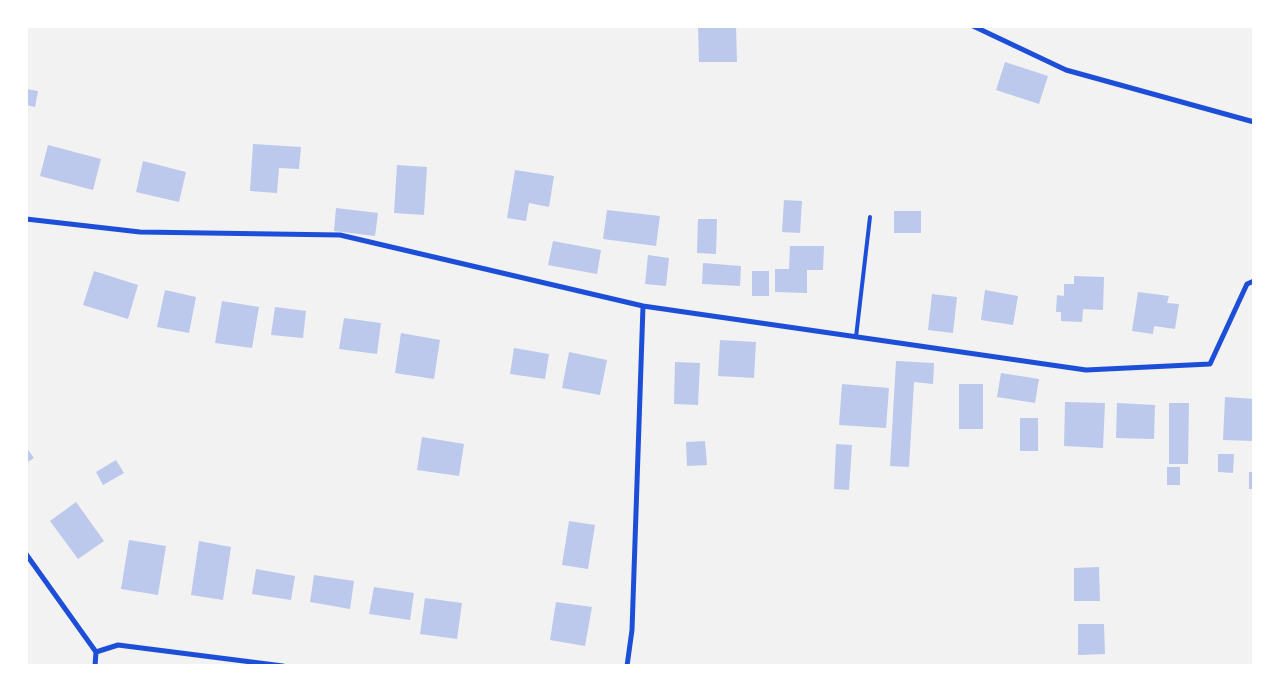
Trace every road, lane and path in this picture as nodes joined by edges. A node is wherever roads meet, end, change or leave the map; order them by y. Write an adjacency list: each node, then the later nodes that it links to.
1 (974, 26): 2 (street)
2 (1254, 122)
3 (870, 217): 7 (lane)
4 (26, 219): 6 (street)
5 (1254, 282): 7 (street)
6 (643, 306): 7 (street); 12 (street)
7 (856, 337)
8 (26, 554): 9 (street)
9 (96, 652): 10 (street); 11 (street)
10 (95, 666)
11 (283, 666)
12 (627, 666)

